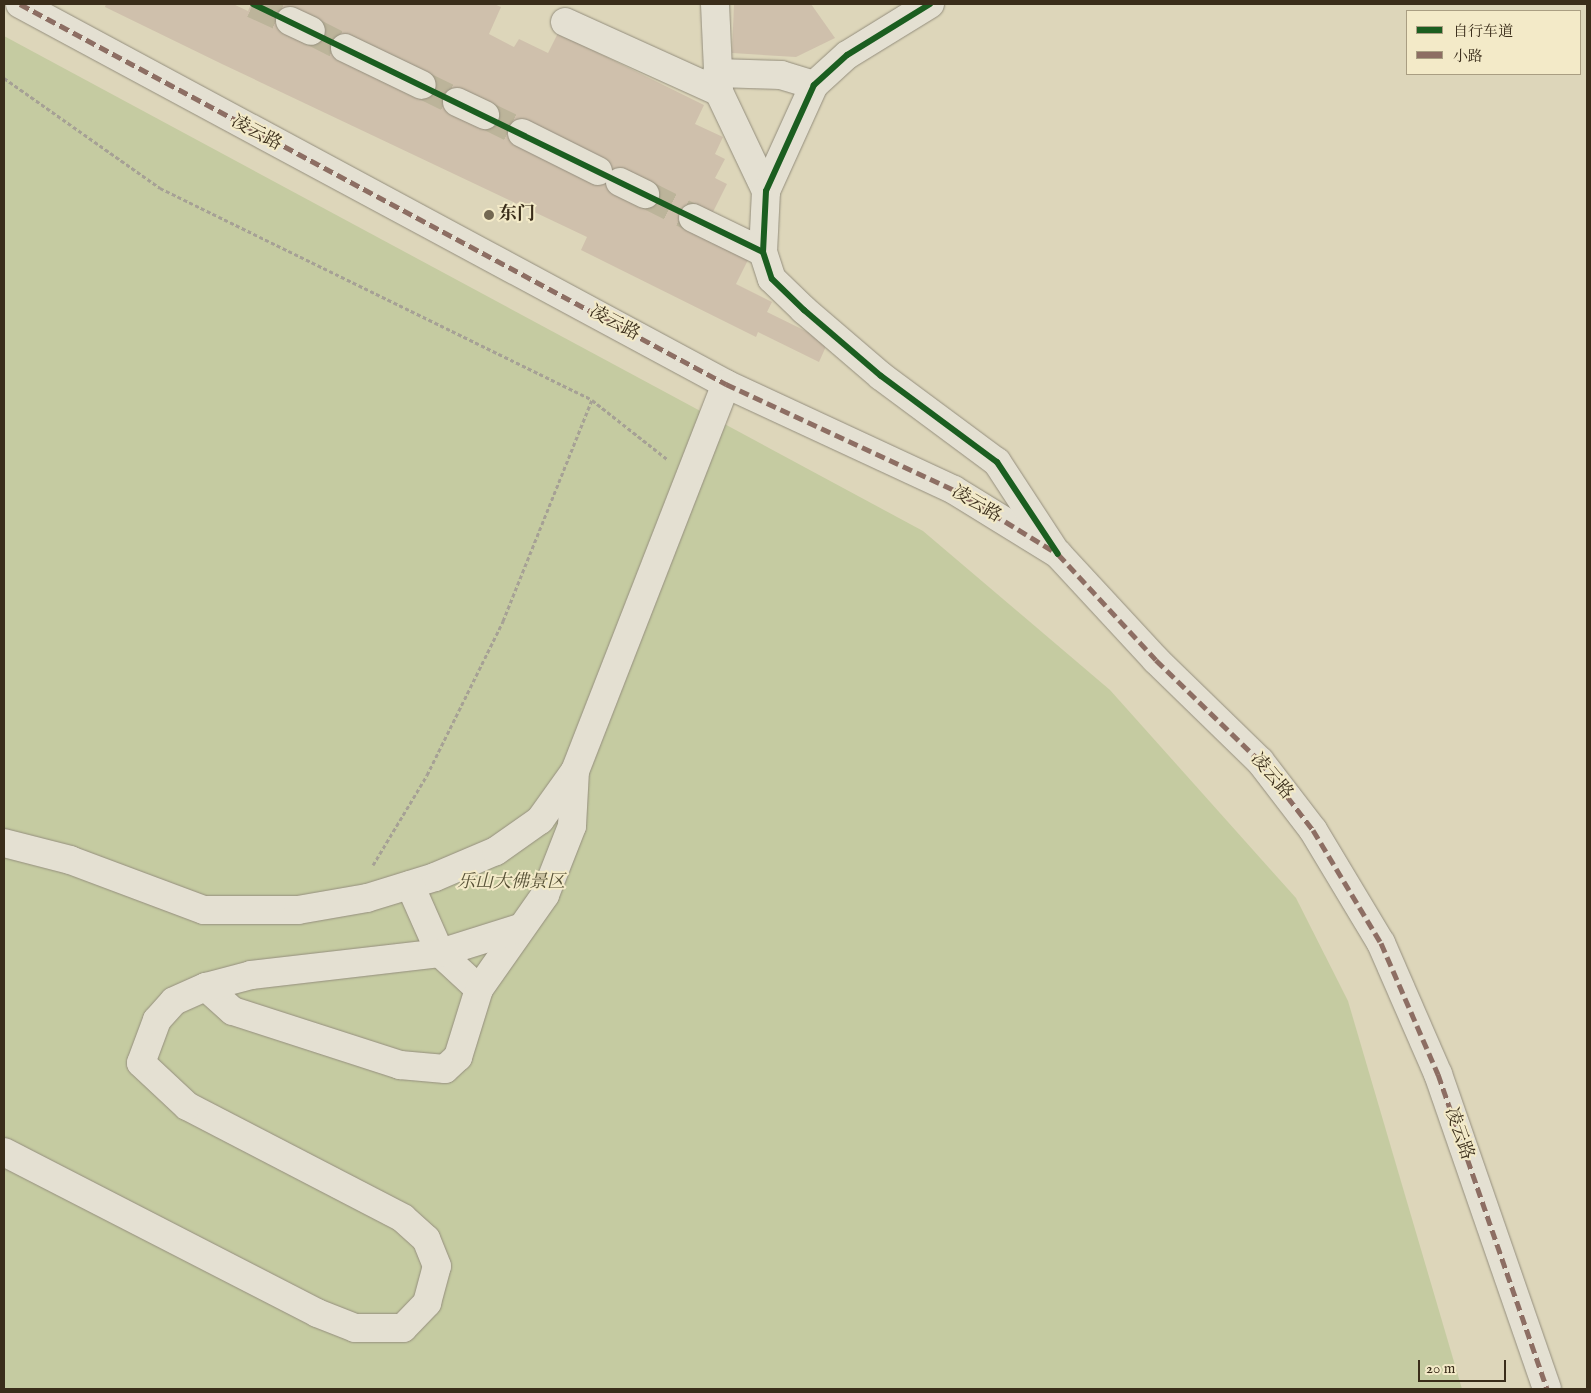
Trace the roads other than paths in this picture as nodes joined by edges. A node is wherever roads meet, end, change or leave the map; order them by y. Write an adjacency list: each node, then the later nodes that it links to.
1 (20, 4): 16 (street, 凌云路)
2 (715, 4): 6 (street)
3 (930, 4): 8 (street)
4 (565, 22): 6 (street)
5 (345, 48): 7 (street)
6 (718, 83): 8 (street); 12 (street)
7 (422, 85)
8 (814, 85): 12 (street)
9 (457, 102): 10 (street)
10 (485, 115)
11 (522, 133): 13 (street)
12 (766, 192): 15 (street)
13 (645, 194)
14 (692, 218): 15 (street)
15 (763, 252): 17 (street)
16 (726, 384): 17 (street, 凌云路); 18 (street)
17 (1058, 554): 26 (street, 凌云路)
18 (575, 771): 20 (street); 21 (street)
19 (4, 843): 20 (street)
20 (410, 884): 22 (street)
21 (520, 928): 22 (street); 24 (street)
22 (440, 952): 23 (street); 24 (street)
23 (206, 988): 24 (street); 25 (street)
24 (479, 989)
25 (4, 1152)
26 (1546, 1389)

